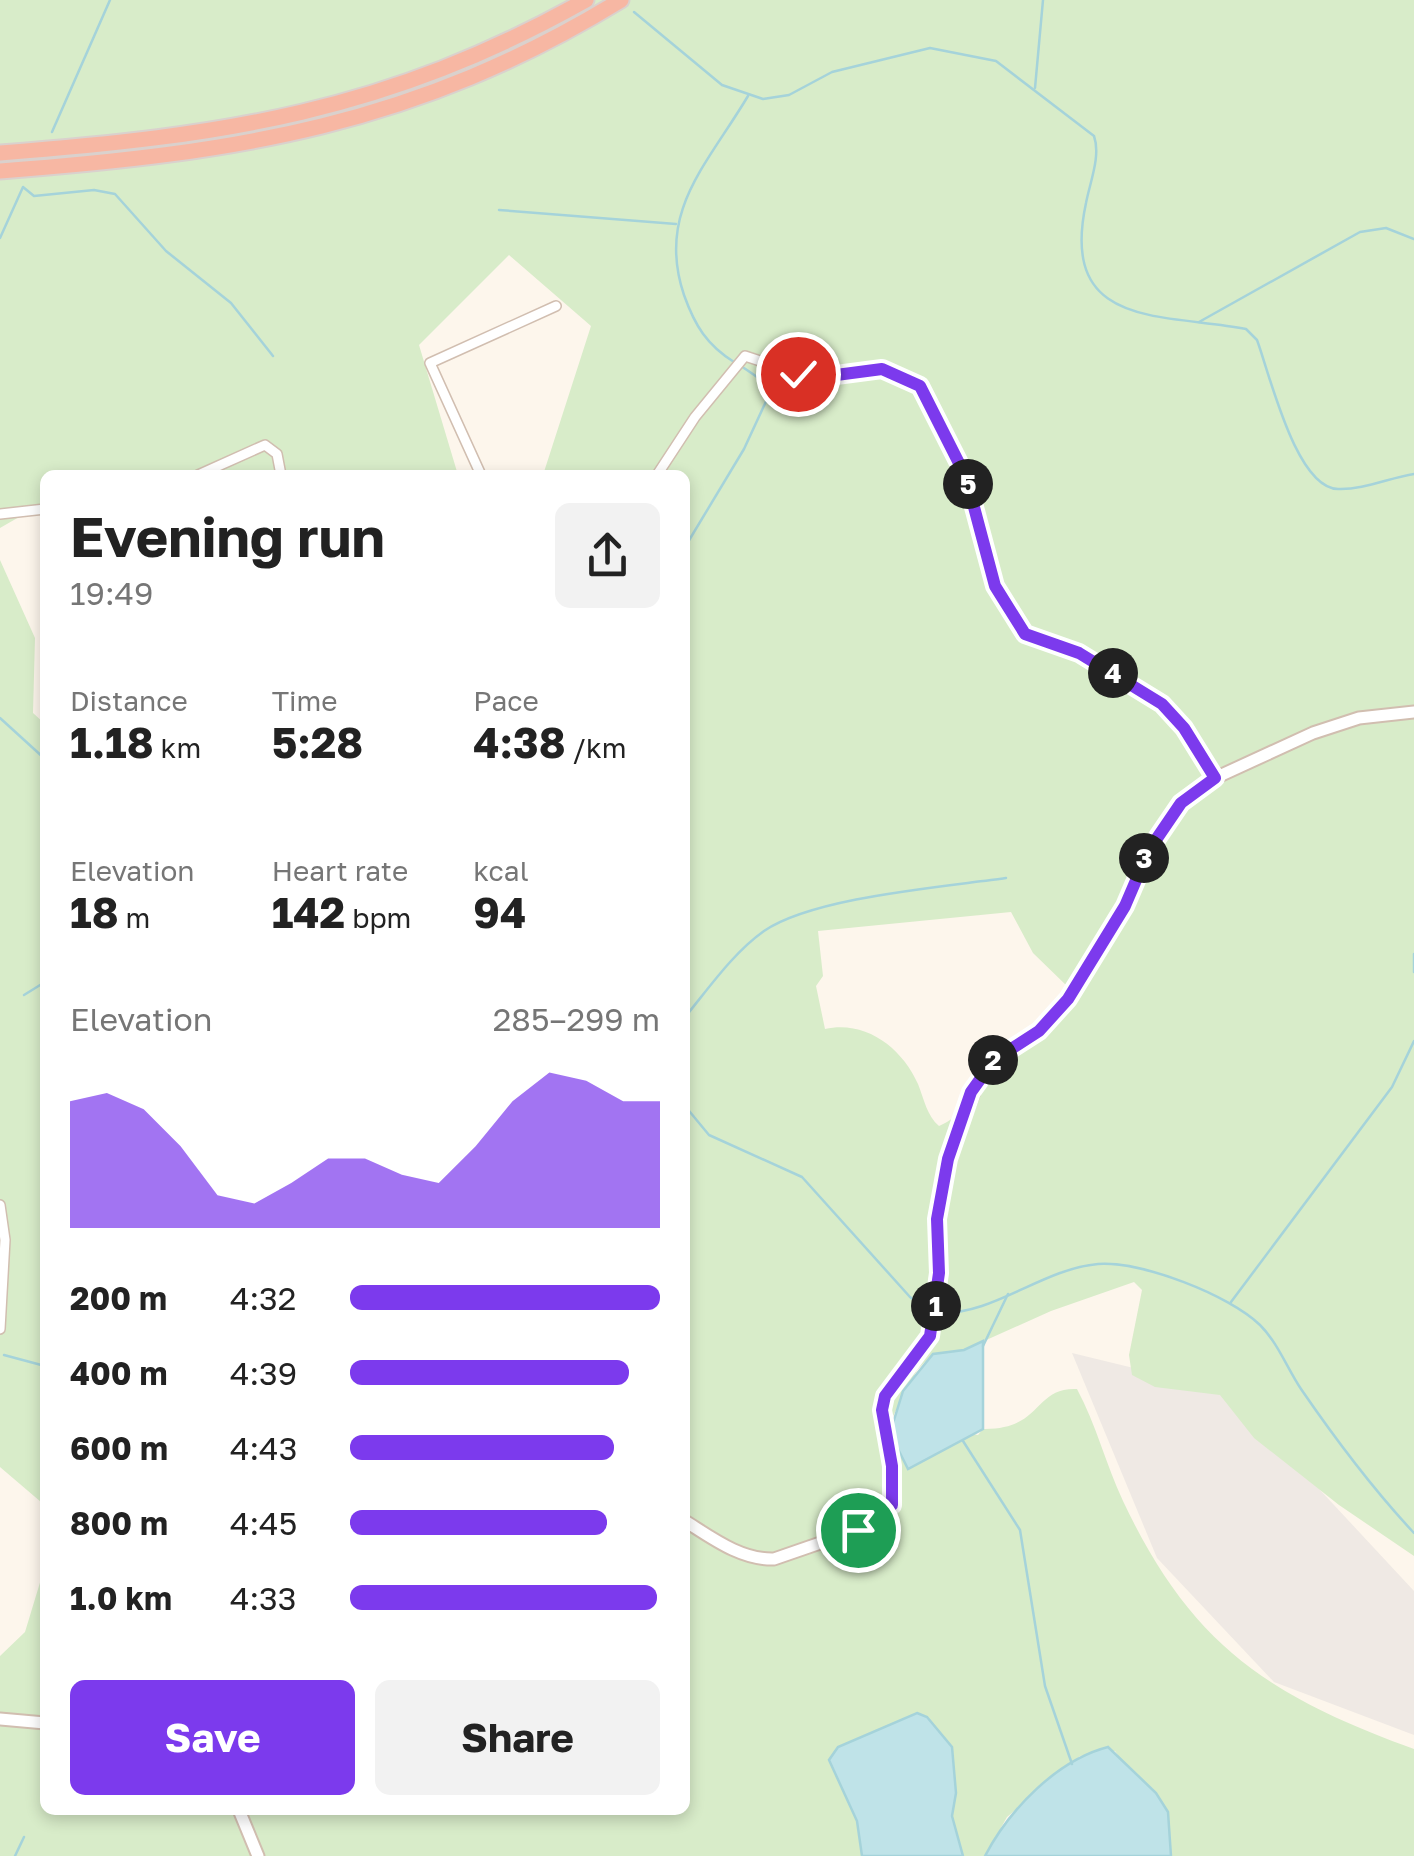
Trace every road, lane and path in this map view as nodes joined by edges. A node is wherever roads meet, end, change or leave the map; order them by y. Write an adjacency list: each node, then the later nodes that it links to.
1 (586, 0): 3 (highway)
2 (621, 0): 4 (highway)
3 (0, 153)
4 (0, 171)
5 (556, 306): 8 (street)
6 (209, 470): 7 (street)
7 (280, 470)
8 (479, 470)
9 (660, 470): 13 (street)
10 (40, 509): 11 (street)
11 (0, 514)
12 (1414, 712): 13 (street)
13 (1215, 778): 16 (street)
14 (0, 1205): 15 (street)
15 (0, 1328)
16 (690, 1524)
17 (0, 1719): 18 (street)
18 (40, 1723)
19 (241, 1815): 20 (street)
20 (258, 1856)

